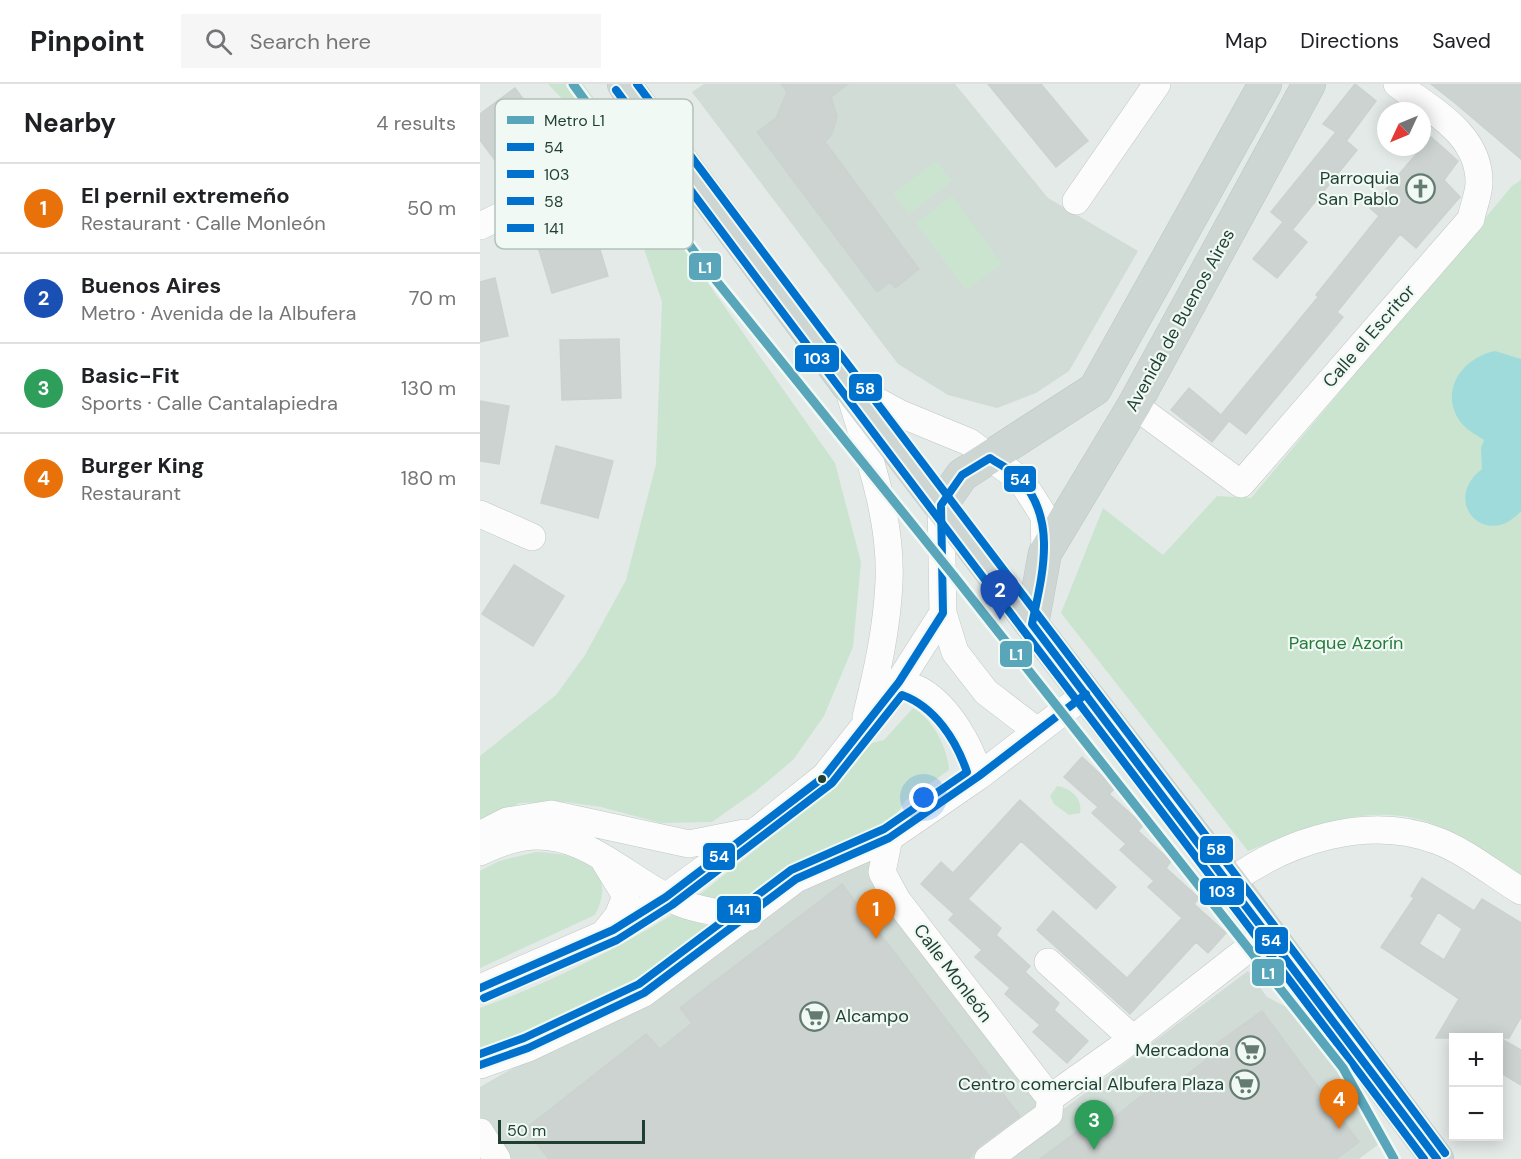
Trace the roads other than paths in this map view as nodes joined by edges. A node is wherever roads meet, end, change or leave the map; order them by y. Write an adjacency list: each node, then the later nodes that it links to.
1 (624, 84): 6 (main road)
2 (1158, 84): 8 (street)
3 (1265, 84): 13 (main road)
4 (1309, 84): 12 (main road, Avenida de Buenos Aires)
5 (1397, 84): 12 (street, Calle el Escritor)
6 (635, 99)
7 (693, 177): 11 (main road)
8 (1076, 201)
9 (495, 219): 10 (street)
10 (480, 226)
11 (846, 384): 13 (street, Avenida de Buenos Aires); 14 (main road); 22 (street)
12 (1134, 405): 17 (main road, Avenida de Buenos Aires)
13 (990, 458): 14 (main road); 17 (street, Avenida de Buenos Aires)
14 (940, 505): 18 (street); 19 (main road)
15 (480, 514): 16 (street)
16 (532, 537)
17 (1045, 553): 19 (main road, Avenida de Buenos Aires)
18 (943, 613): 20 (street); 23 (street)
19 (1032, 624): 21 (main road)
20 (899, 682): 22 (street); 24 (street)
21 (1086, 694): 23 (street); 30 (main road)
22 (864, 727): 25 (street)
23 (1036, 730): 24 (street)
24 (979, 776): 27 (street)
25 (760, 828): 26 (street); 32 (street)
26 (480, 835)
27 (889, 838): 33 (street); 40 (street, Calle Monleón)
28 (480, 852): 29 (street)
29 (600, 854): 32 (street); 35 (street)
30 (1230, 882): 31 (street); 34 (main road)
31 (1521, 891)
32 (666, 897): 33 (street); 35 (street)
33 (749, 917): 39 (street)
34 (1268, 933): 38 (street); 46 (main road)
35 (603, 934): 37 (street)
36 (1048, 962): 38 (street)
37 (480, 988)
38 (1133, 1039): 40 (street)
39 (480, 1065)
40 (1050, 1098): 41 (street)
41 (1028, 1130): 44 (street); 45 (street)
42 (480, 1132): 43 (street)
43 (497, 1159)
44 (989, 1159)
45 (1021, 1159)
46 (1437, 1159)

